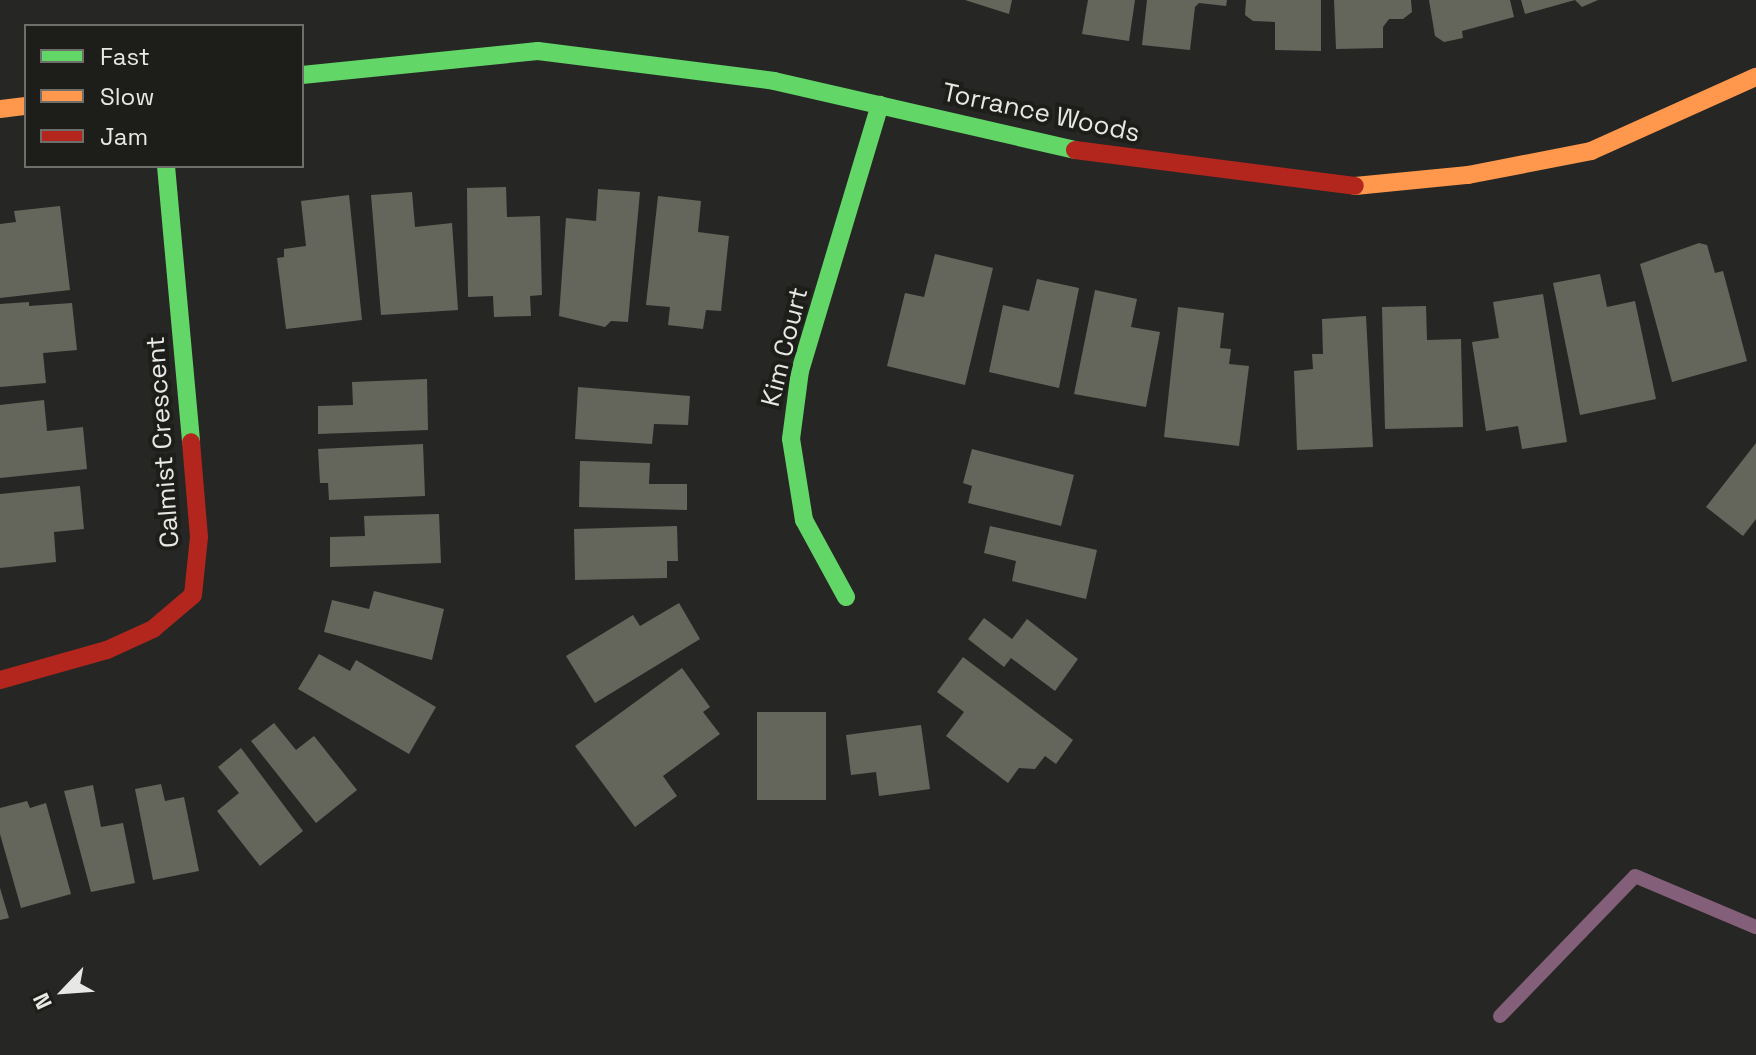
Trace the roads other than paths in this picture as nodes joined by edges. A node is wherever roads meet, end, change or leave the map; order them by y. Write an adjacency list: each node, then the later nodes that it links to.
1 (304, 75): 3 (street, Torrance Woods)
2 (1756, 77): 3 (street, Torrance Woods)
3 (880, 105): 7 (street, Kim Court)
4 (24, 106): 5 (street)
5 (0, 109)
6 (166, 168): 8 (street, Calmist Crescent)
7 (846, 597)
8 (0, 680)

